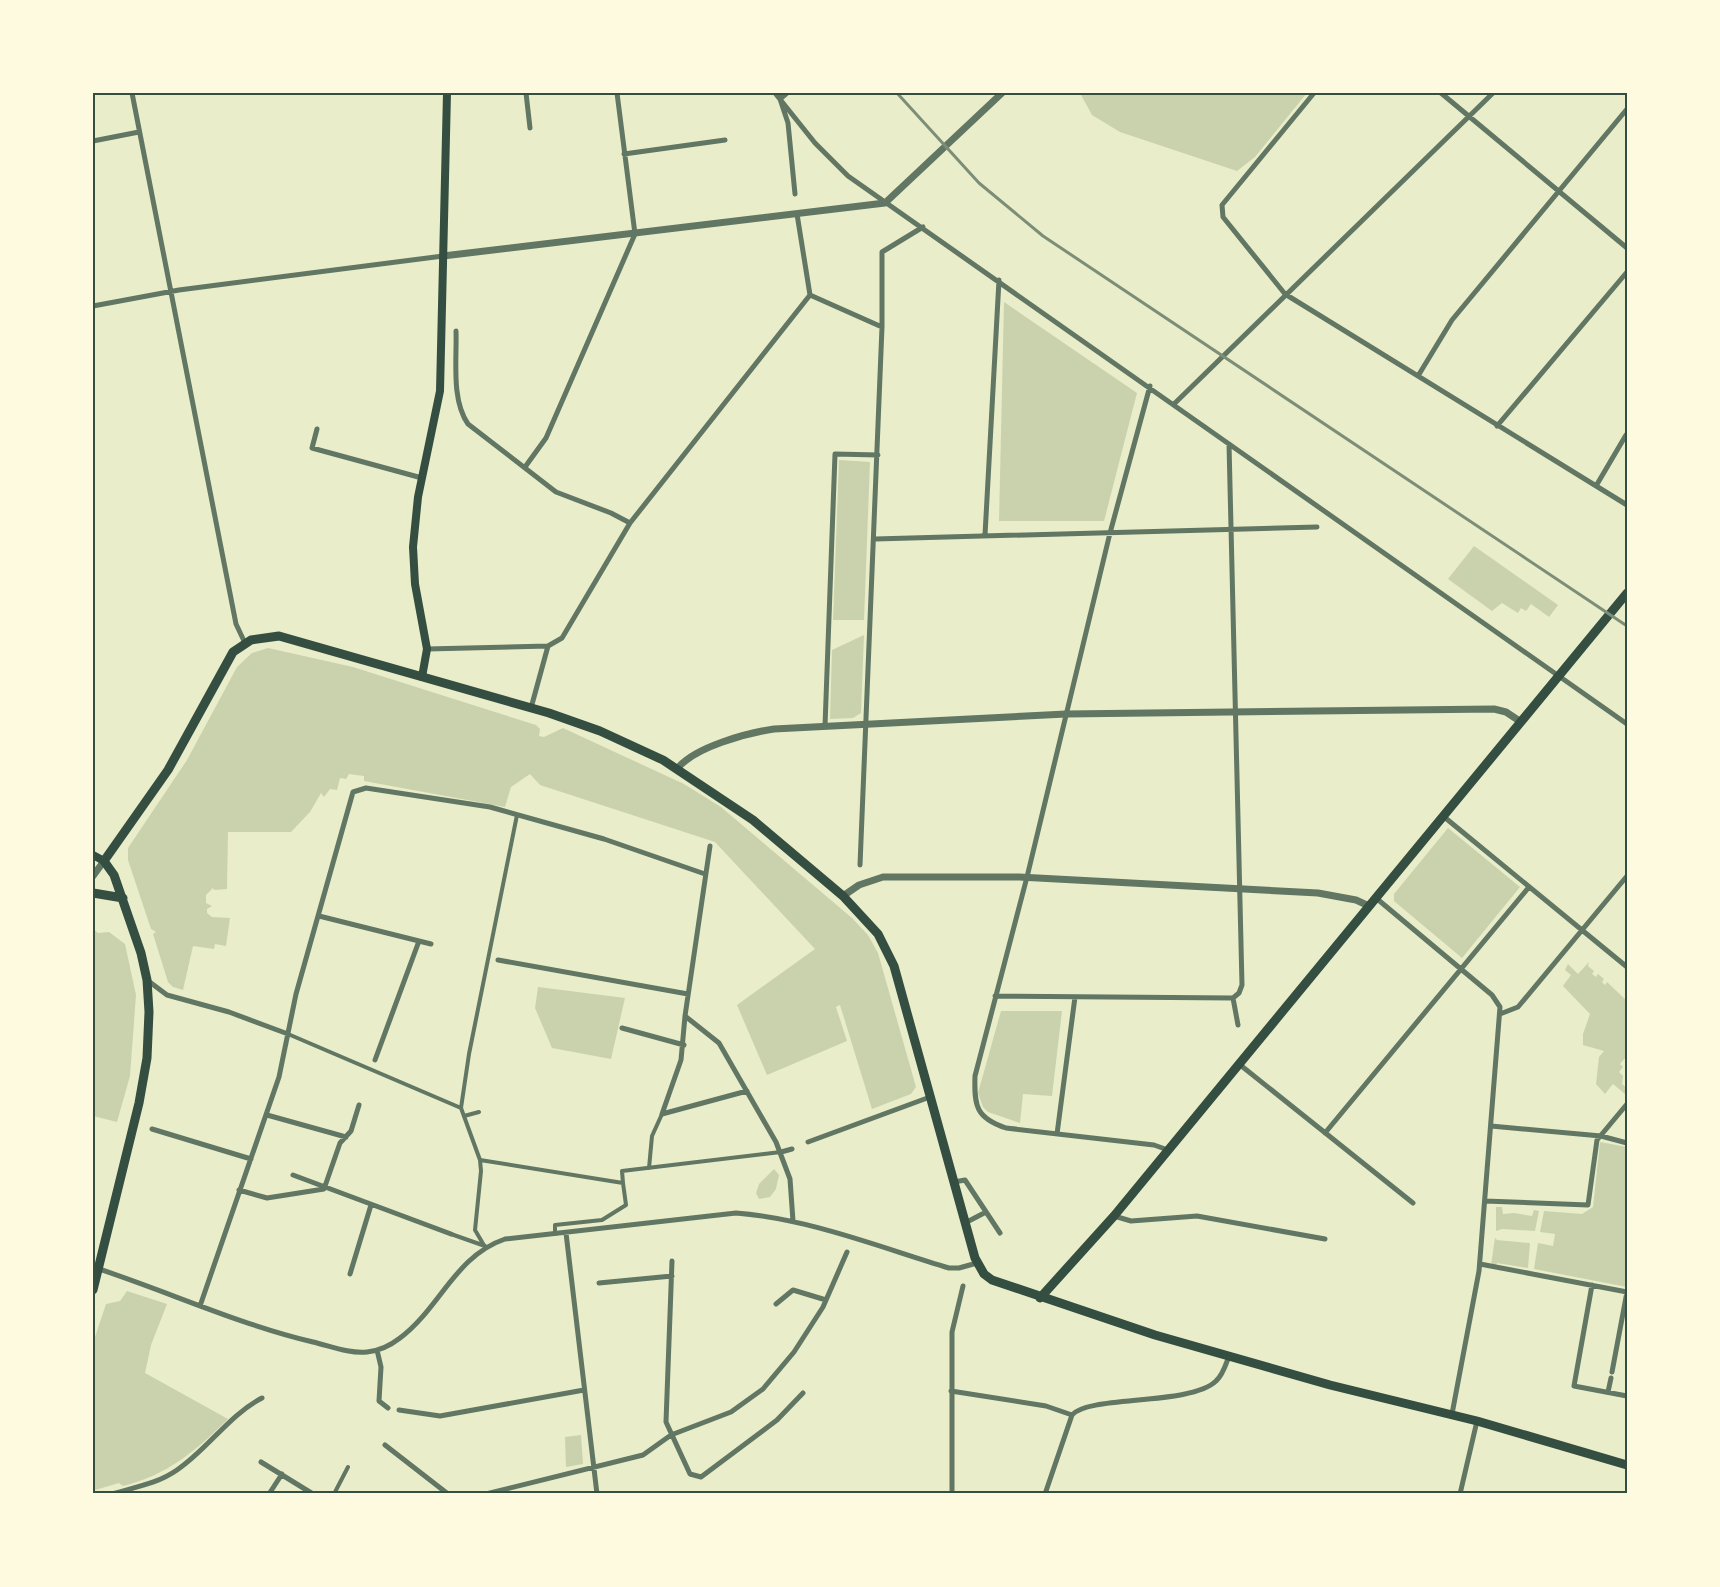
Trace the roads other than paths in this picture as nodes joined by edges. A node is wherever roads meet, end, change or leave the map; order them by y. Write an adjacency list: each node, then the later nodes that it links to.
1 (132, 93): 17 (street)
2 (447, 93): 28 (main road)
3 (526, 93): 16 (street)
4 (617, 93): 20 (street)
5 (775, 93): 11 (street)
6 (787, 93): 11 (street)
7 (1002, 93): 23 (street)
8 (1314, 93): 32 (street)
9 (1441, 93): 13 (street)
10 (1493, 93): 13 (street)
11 (780, 99): 22 (street); 23 (street)
12 (1627, 109): 14 (street)
13 (1469, 117): 21 (street); 32 (street)
14 (1620, 118): 15 (street); 21 (street)
15 (1627, 123)
16 (530, 128)
17 (139, 132): 19 (street); 31 (street)
18 (725, 140): 20 (street)
19 (93, 141)
20 (624, 154): 26 (street)
21 (1560, 190): 27 (street); 37 (street)
22 (795, 194)
23 (885, 203): 24 (street); 25 (street)
24 (797, 214): 26 (street); 33 (street)
25 (923, 227): 30 (street); 35 (street)
26 (635, 234): 28 (street); 45 (street)
27 (1627, 248)
28 (443, 256): 31 (street); 46 (main road)
29 (1627, 272): 40 (street)
30 (999, 280): 38 (street); 53 (street)
31 (171, 291): 34 (street); 56 (street)
32 (1285, 294): 37 (street); 39 (street)
33 (810, 295): 35 (street); 49 (street)
34 (93, 306)
35 (882, 327): 44 (street)
36 (456, 331): 45 (street)
37 (1418, 376): 40 (street)
38 (1150, 386): 39 (street); 52 (street)
39 (1174, 404): 43 (street)
40 (1497, 426): 47 (street)
41 (317, 429): 46 (street)
42 (1626, 435): 47 (street)
43 (1229, 444): 51 (street); 59 (street)
44 (878, 455): 54 (street); 67 (street)
45 (525, 466): 49 (street)
46 (422, 478): 58 (main road)
47 (1596, 486): 48 (street)
48 (1627, 505)
49 (630, 523): 57 (street)
50 (1317, 527): 51 (street)
51 (1232, 528): 52 (street); 62 (street)
52 (1110, 532): 53 (street); 63 (street)
53 (985, 535): 54 (street)
54 (875, 539): 65 (street)
55 (1627, 593): 59 (main road)
56 (245, 643): 60 (main road); 73 (main road)
57 (548, 646): 58 (street); 61 (street)
58 (427, 649): 60 (main road)
59 (1560, 675): 64 (main road); 66 (street)
60 (422, 677): 61 (main road)
61 (531, 708): 68 (main road)
62 (1236, 712): 63 (street); 64 (street); 80 (street)
63 (1066, 714): 65 (street); 78 (street)
64 (1521, 722): 70 (main road)
65 (866, 724): 67 (street); 74 (street)
66 (1627, 724)
67 (825, 726): 68 (street)
68 (677, 769): 82 (main road)
69 (517, 815): 75 (street); 85 (street); 109 (street)
70 (1443, 816): 79 (street); 84 (main road)
71 (710, 846): 75 (street)
72 (93, 855): 73 (main road)
73 (104, 861): 76 (street); 83 (main road)
74 (860, 865)
75 (705, 874): 93 (street)
76 (93, 876)
77 (1627, 876): 86 (street)
78 (1028, 877): 80 (street); 82 (street); 94 (street)
79 (1530, 887): 86 (street); 91 (street)
80 (1240, 889): 84 (street); 96 (street)
81 (93, 892): 83 (main road)
82 (843, 896): 106 (main road)
83 (123, 898): 92 (main road)
84 (1372, 902): 91 (street); 104 (main road)
85 (319, 916): 87 (street); 101 (street)
86 (1582, 930): 90 (street); 97 (street)
87 (419, 940): 88 (street); 103 (street)
88 (431, 944)
89 (498, 960): 93 (street)
90 (1627, 967)
91 (1460, 969): 97 (street); 116 (street)
92 (147, 980): 101 (street); 150 (main road)
93 (688, 994): 98 (street)
94 (995, 996): 95 (street); 117 (street)
95 (1075, 997): 96 (street); 117 (street)
96 (1233, 998): 99 (street)
97 (1500, 1014): 114 (street)
98 (685, 1016): 102 (street); 105 (street)
99 (1238, 1025)
100 (622, 1028): 102 (street)
101 (288, 1034): 109 (street); 112 (street)
102 (684, 1046): 111 (street)
103 (375, 1060)
104 (1239, 1064): 116 (street); 123 (main road)
105 (747, 1091): 111 (street); 124 (street)
106 (930, 1097): 120 (street); 129 (main road)
107 (1627, 1104): 118 (street)
108 (359, 1105): 119 (street)
109 (461, 1108): 113 (street)
110 (479, 1112): 113 (street)
111 (662, 1114): 127 (street)
112 (267, 1115): 119 (street); 125 (street)
113 (464, 1116): 126 (street)
114 (1491, 1126): 118 (street); 133 (street)
115 (152, 1129): 125 (street)
116 (1325, 1133): 134 (street)
117 (1057, 1134): 123 (street)
118 (1601, 1136): 121 (street); 133 (street)
119 (346, 1137): 131 (street)
120 (808, 1142)
121 (1627, 1143)
122 (792, 1149): 124 (street)
123 (1168, 1150): 137 (main road)
124 (781, 1152): 127 (street); 138 (street)
125 (251, 1159): 132 (street)
126 (480, 1160): 130 (street); 145 (street)
127 (650, 1168): 130 (street)
128 (293, 1175): 131 (street)
129 (954, 1182): 136 (street); 139 (main road)
130 (623, 1183): 143 (street)
131 (324, 1189): 132 (street); 135 (street)
132 (239, 1190): 161 (street)
133 (1485, 1201): 149 (street)
134 (1413, 1203)
135 (370, 1205): 142 (street); 151 (street)
136 (986, 1212): 139 (street); 141 (street)
137 (1114, 1216): 144 (street); 158 (main road)
138 (793, 1221): 140 (street); 148 (street)
139 (965, 1223): 148 (main road)
140 (566, 1233): 143 (street); 164 (street)
141 (1000, 1233)
142 (451, 1234): 145 (street)
143 (555, 1234): 145 (street)
144 (1325, 1239)
145 (485, 1246): 162 (street)
146 (847, 1252): 159 (street)
147 (672, 1261): 152 (street)
148 (976, 1263): 158 (main road)
149 (1480, 1264): 155 (street); 173 (street)
150 (96, 1268): 156 (main road); 161 (street)
151 (350, 1274)
152 (672, 1276): 153 (street); 175 (street)
153 (599, 1283)
154 (963, 1286): 165 (street)
155 (1592, 1286): 157 (street); 166 (street)
156 (93, 1290)
157 (1627, 1292): 166 (street)
158 (1040, 1298): 163 (main road)
159 (826, 1300): 160 (street); 175 (street)
160 (776, 1304)
161 (200, 1306): 162 (street)
162 (377, 1350): 170 (street)
163 (1229, 1356): 172 (street); 173 (main road)
164 (584, 1390): 171 (street); 180 (street)
165 (951, 1391): 172 (street); 189 (street)
166 (1608, 1392): 168 (street)
167 (803, 1393): 175 (street)
168 (1627, 1396)
169 (262, 1398): 182 (street)
170 (388, 1408)
171 (399, 1410)
172 (1072, 1414): 190 (street)
173 (1452, 1414): 174 (main road)
174 (1478, 1421): 178 (main road); 191 (street)
175 (671, 1435): 180 (street)
176 (385, 1445): 186 (street)
177 (261, 1462): 181 (street)
178 (1627, 1465)
179 (348, 1467): 185 (street)
180 (593, 1467): 187 (street); 188 (street)
181 (282, 1474): 183 (street); 184 (street)
182 (112, 1494)
183 (268, 1494)
184 (313, 1494)
185 (334, 1494)
186 (448, 1494)
187 (486, 1494)
188 (597, 1494)
189 (952, 1494)
190 (1045, 1494)
191 (1460, 1494)

